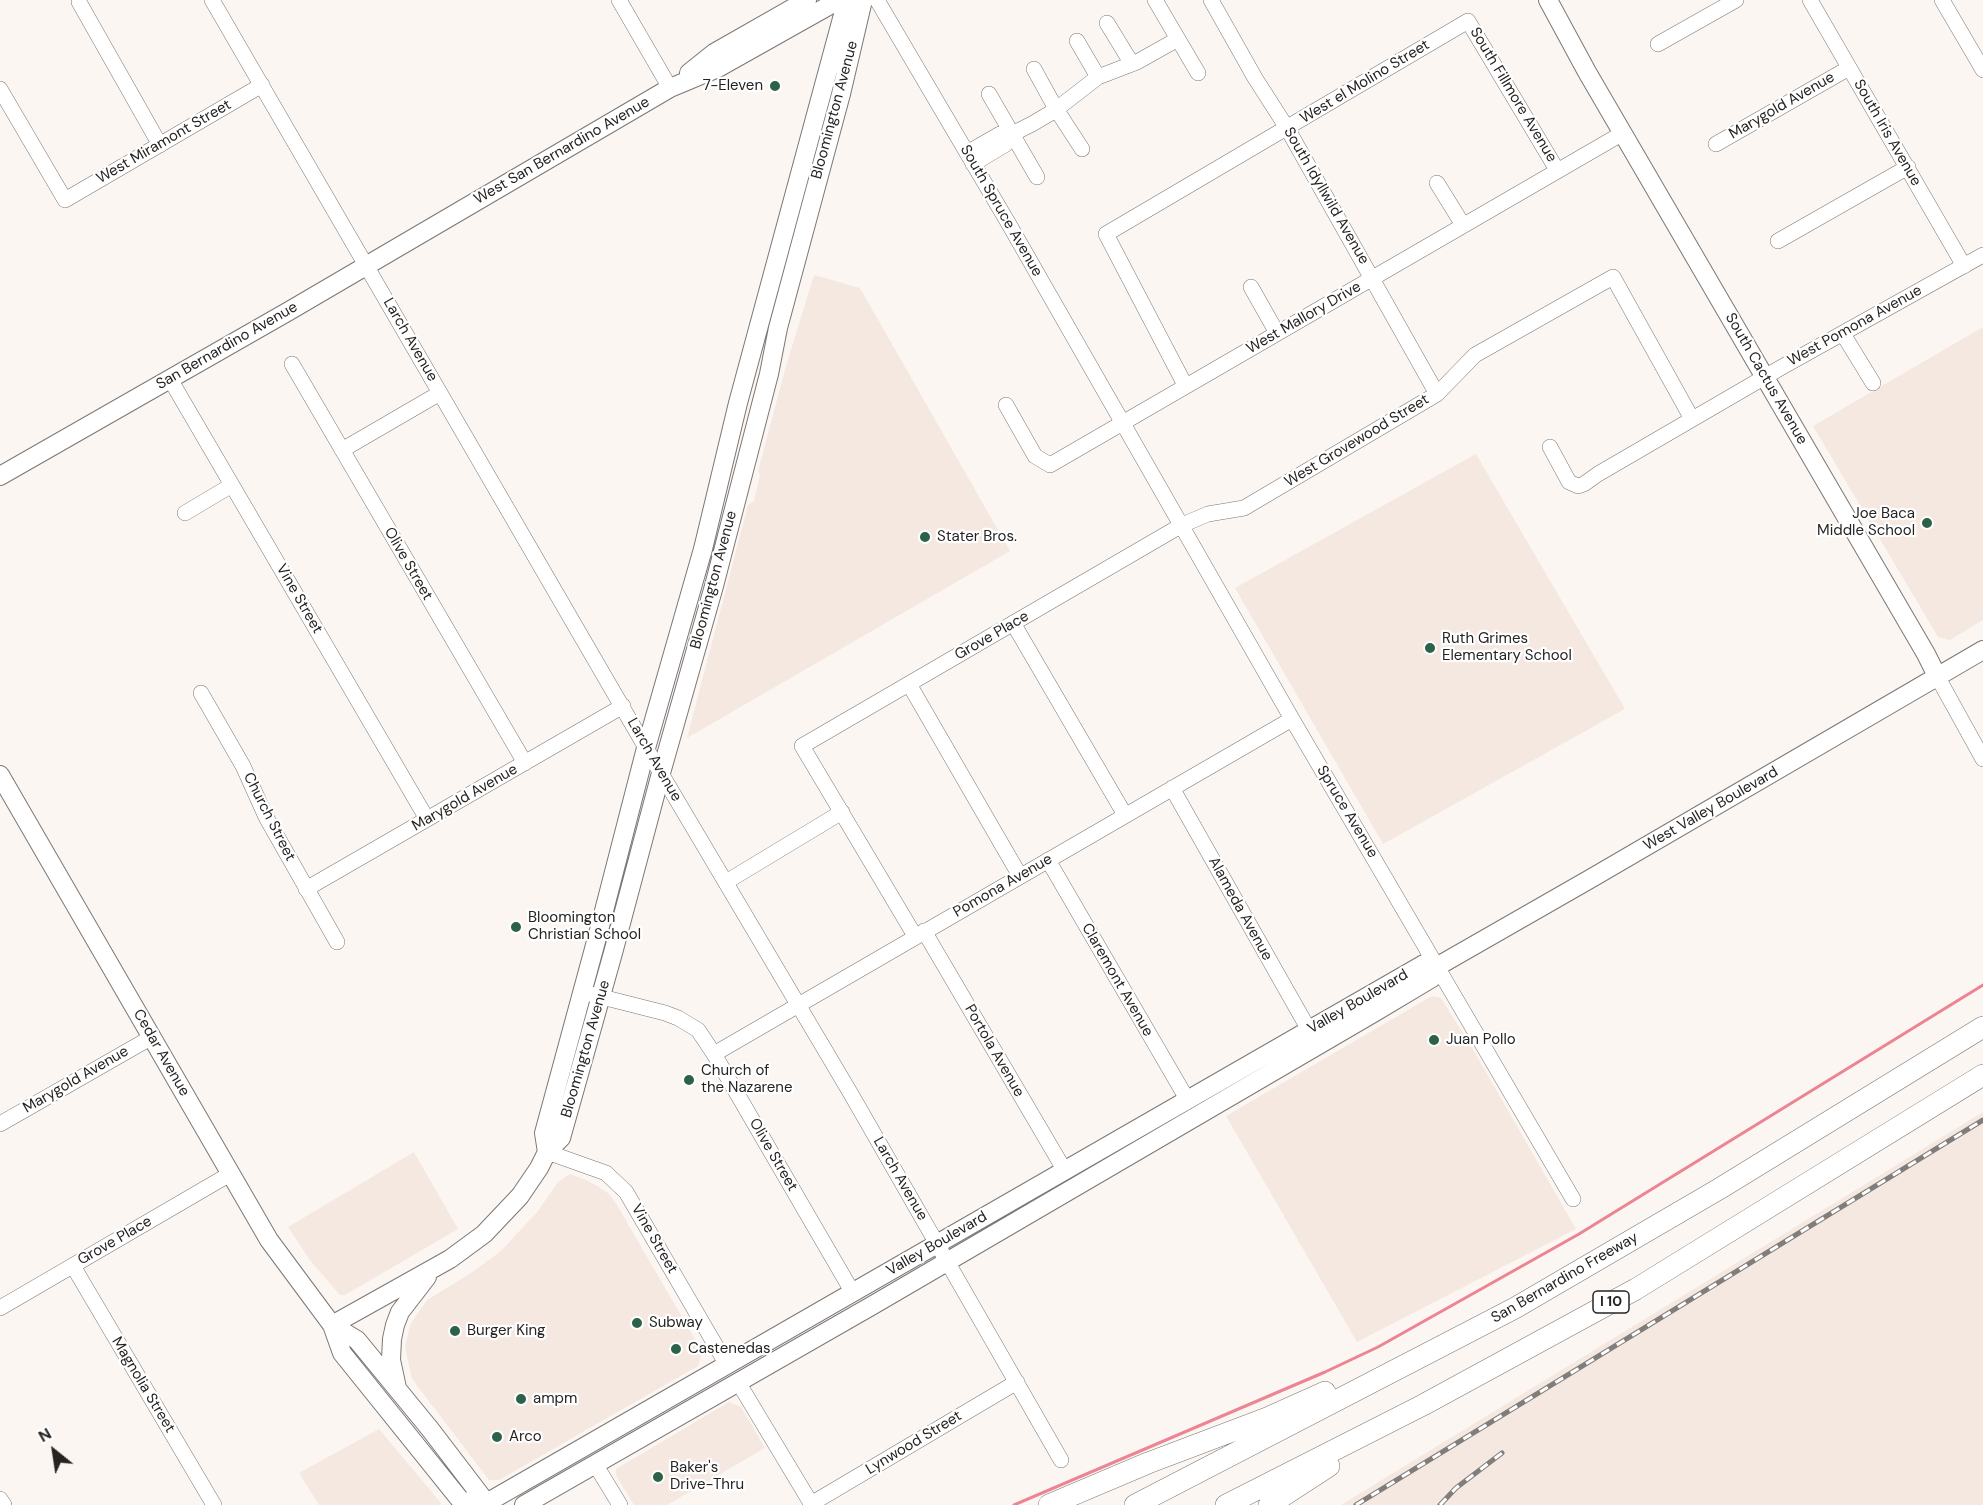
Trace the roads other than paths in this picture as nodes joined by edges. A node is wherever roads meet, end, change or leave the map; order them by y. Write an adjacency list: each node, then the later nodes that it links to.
1 (212, 0): 28 (street, Larch Avenue)
2 (619, 0): 29 (street)
3 (807, 0): 29 (main road, West San Bernardino Avenue)
4 (839, 0): 15 (main road, West San Bernardino Avenue)
5 (847, 0): 20 (main road, Bloomington Avenue)
6 (863, 0): 53 (main road, Bloomington Avenue)
7 (877, 0): 39 (street, South Spruce Avenue)
8 (1155, 0): 18 (street)
9 (1211, 0): 33 (street, South Idyllwild Avenue)
10 (1548, 0): 34 (main road, South Cactus Avenue)
11 (1736, 0): 21 (street)
12 (1810, 0): 23 (street, South Iris Avenue)
13 (1942, 0): 25 (street)
14 (79, 2): 37 (street)
15 (807, 19): 20 (main road); 29 (main road, West San Bernardino Avenue)
16 (1468, 21): 33 (street, West el Molino Street); 41 (street, South Fillmore Avenue)
17 (1107, 23): 22 (street)
18 (1179, 39): 22 (street); 26 (street)
19 (1077, 41): 27 (street)
20 (835, 43): 48 (main road, Bloomington Avenue)
21 (1658, 44)
22 (1132, 64): 27 (street)
23 (1849, 68): 36 (street, Marygold Avenue); 40 (street, South Iris Avenue)
24 (1034, 69): 32 (street)
25 (1983, 70)
26 (1198, 73)
27 (1098, 77): 32 (street)
28 (262, 85): 37 (street, West Miramont Street); 49 (street, Larch Avenue)
29 (670, 88): 44 (main road, West San Bernardino Avenue)
30 (0, 89): 37 (street, West Miramont Street)
31 (989, 94): 35 (street)
32 (1056, 109): 35 (street); 38 (street)
33 (1287, 128): 51 (street, South Idyllwild Avenue); 60 (street, West el Molino Street)
34 (1623, 133): 41 (street, West Mallory Drive); 57 (main road, South Cactus Avenue)
35 (1012, 134): 39 (street); 42 (street)
36 (1716, 144)
37 (160, 145)
38 (1082, 149)
39 (970, 159): 65 (street, South Spruce Avenue)
40 (1908, 167): 46 (street); 50 (street, South Iris Avenue)
41 (1557, 170): 45 (street, West Mallory Drive)
42 (1036, 177)
43 (1437, 183): 45 (street)
44 (454, 214): 49 (main road, San Bernardino Avenue)
45 (1463, 225): 51 (street, West Mallory Drive)
46 (1778, 241)
47 (1983, 255): 50 (street, West Pomona Avenue)
48 (777, 259): 53 (main road); 69 (main road, Bloomington Avenue)
49 (366, 266): 58 (main road, San Bernardino Avenue); 61 (street, Larch Avenue)
50 (1964, 266): 55 (street, West Pomona Avenue)
51 (1373, 278): 54 (street, West Mallory Drive); 62 (street, South Idyllwild Avenue)
52 (1251, 287): 54 (street)
53 (778, 328): 71 (main road, Bloomington Avenue)
54 (1277, 333): 60 (street, West Mallory Drive)
55 (1843, 333): 57 (street, West Pomona Avenue); 59 (street)
56 (292, 364): 67 (street, Olive Street)
57 (1765, 377): 64 (street, West Pomona Avenue); 76 (main road, South Cactus Avenue)
58 (170, 379): 68 (main road, San Bernardino Avenue); 70 (street, Vine Street)
59 (1873, 383)
60 (1185, 385): 65 (street, West Mallory Drive)
61 (440, 393): 67 (street); 79 (street, Larch Avenue)
62 (1437, 394): 64 (street, West Grovewood Street); 73 (street, West Grovewood Street)
63 (1006, 405): 65 (street, West Mallory Drive)
64 (1692, 419): 66 (street, West Pomona Avenue)
65 (1123, 424): 73 (street, Spruce Avenue)
66 (1550, 447)
67 (342, 450): 84 (street, Olive Street)
68 (0, 476)
69 (718, 481): 71 (main road); 82 (main road, Bloomington Avenue)
70 (232, 485): 72 (street); 90 (street, Vine Street)
71 (739, 487): 85 (main road, Bloomington Avenue)
72 (185, 513)
73 (1182, 525): 74 (street, Grove Place); 80 (street, Spruce Avenue)
74 (1013, 623): 77 (street, Grove Place); 89 (street)
75 (1983, 650): 76 (main road, West Valley Boulevard)
76 (1937, 676): 83 (street, South Cactus Avenue); 97 (main road, West Valley Boulevard)
77 (909, 684): 81 (street, Grove Place); 92 (street)
78 (201, 693): 94 (street, Church Street)
79 (623, 706): 82 (street, Larch Avenue); 84 (street, Marygold Avenue)
80 (1292, 719): 87 (street, Pomona Avenue); 97 (street, Spruce Avenue)
81 (802, 746): 88 (street, Portola Avenue)
82 (646, 748): 85 (street, Larch Avenue); 98 (main road, Bloomington Avenue)
83 (1983, 759)
84 (525, 763): 90 (street, Marygold Avenue)
85 (661, 772): 93 (street, Larch Avenue); 99 (main road, Bloomington Avenue)
86 (0, 775): 103 (main road, Cedar Avenue)
87 (1172, 788): 89 (street, Pomona Avenue); 102 (street, Alameda Avenue)
88 (842, 812): 93 (street); 95 (street, Portola Avenue)
89 (1125, 815): 91 (street, Pomona Avenue)
90 (427, 819): 94 (street, Marygold Avenue)
91 (1048, 860): 92 (street, Pomona Avenue); 106 (street, Claremont Avenue)
92 (1020, 876): 95 (street, Pomona Avenue)
93 (726, 882): 100 (street, Larch Avenue)
94 (306, 889): 96 (street, Church Street)
95 (919, 934): 100 (street, Pomona Avenue); 109 (street, Portola Avenue)
96 (337, 942)
97 (1438, 966): 102 (main road, Valley Boulevard); 111 (street, Spruce Avenue); 112 (main road, Valley Boulevard)
98 (583, 992): 99 (street, Olive Street); 108 (main road, Bloomington Avenue)
99 (601, 998): 104 (street, Olive Street); 108 (main road, Bloomington Avenue)
100 (798, 1004): 104 (street, Pomona Avenue); 112 (street, Larch Avenue)
101 (1983, 1027): 117 (highway, San Bernardino Freeway)
102 (1309, 1030): 106 (main road, Valley Boulevard)
103 (152, 1037): 107 (street, Marygold Avenue); 110 (main road, Cedar Avenue)
104 (714, 1054): 115 (street, Olive Street)
105 (1983, 1075): 123 (highway, I 10)
106 (1187, 1099): 109 (main road, Valley Boulevard)
107 (0, 1124)
108 (547, 1152): 114 (main road, Bloomington Avenue); 119 (street, Vine Street)
109 (1065, 1171): 112 (main road, Valley Boulevard)
110 (230, 1174): 113 (street, Grove Place); 118 (main road, Cedar Avenue)
111 (1574, 1199)
112 (942, 1252): 115 (main road, Valley Boulevard); 120 (main road, Valley Boulevard); 121 (street, Larch Avenue)
113 (73, 1266): 116 (street, Grove Place); 130 (street, Magnolia Street)
114 (433, 1269): 118 (main road, Bloomington Avenue); 122 (main road)
115 (853, 1293): 119 (main road, Valley Boulevard)
116 (0, 1308)
117 (1505, 1313): 133 (highway); 134 (highway, San Bernardino Freeway)
118 (332, 1325): 122 (main road, Cedar Avenue); 127 (main road, Cedar Avenue)
119 (727, 1365): 127 (main road, Valley Boulevard)
120 (738, 1382): 125 (main road, Valley Boulevard); 128 (street)
121 (1017, 1382): 124 (street, Larch Avenue); 128 (street, Lynwood Street)
122 (397, 1390): 127 (main road, Cedar Avenue)
123 (1423, 1405): 135 (highway, I 10); 136 (highway)
124 (1061, 1460)
125 (595, 1464): 131 (main road, Valley Boulevard); 132 (street)
126 (0, 1499): 129 (street)
127 (486, 1504)
128 (812, 1504)
129 (4, 1505)
130 (214, 1505)
131 (524, 1505)
132 (620, 1505)
133 (1049, 1505)
134 (1135, 1505)
135 (1226, 1505)
136 (1269, 1505)

